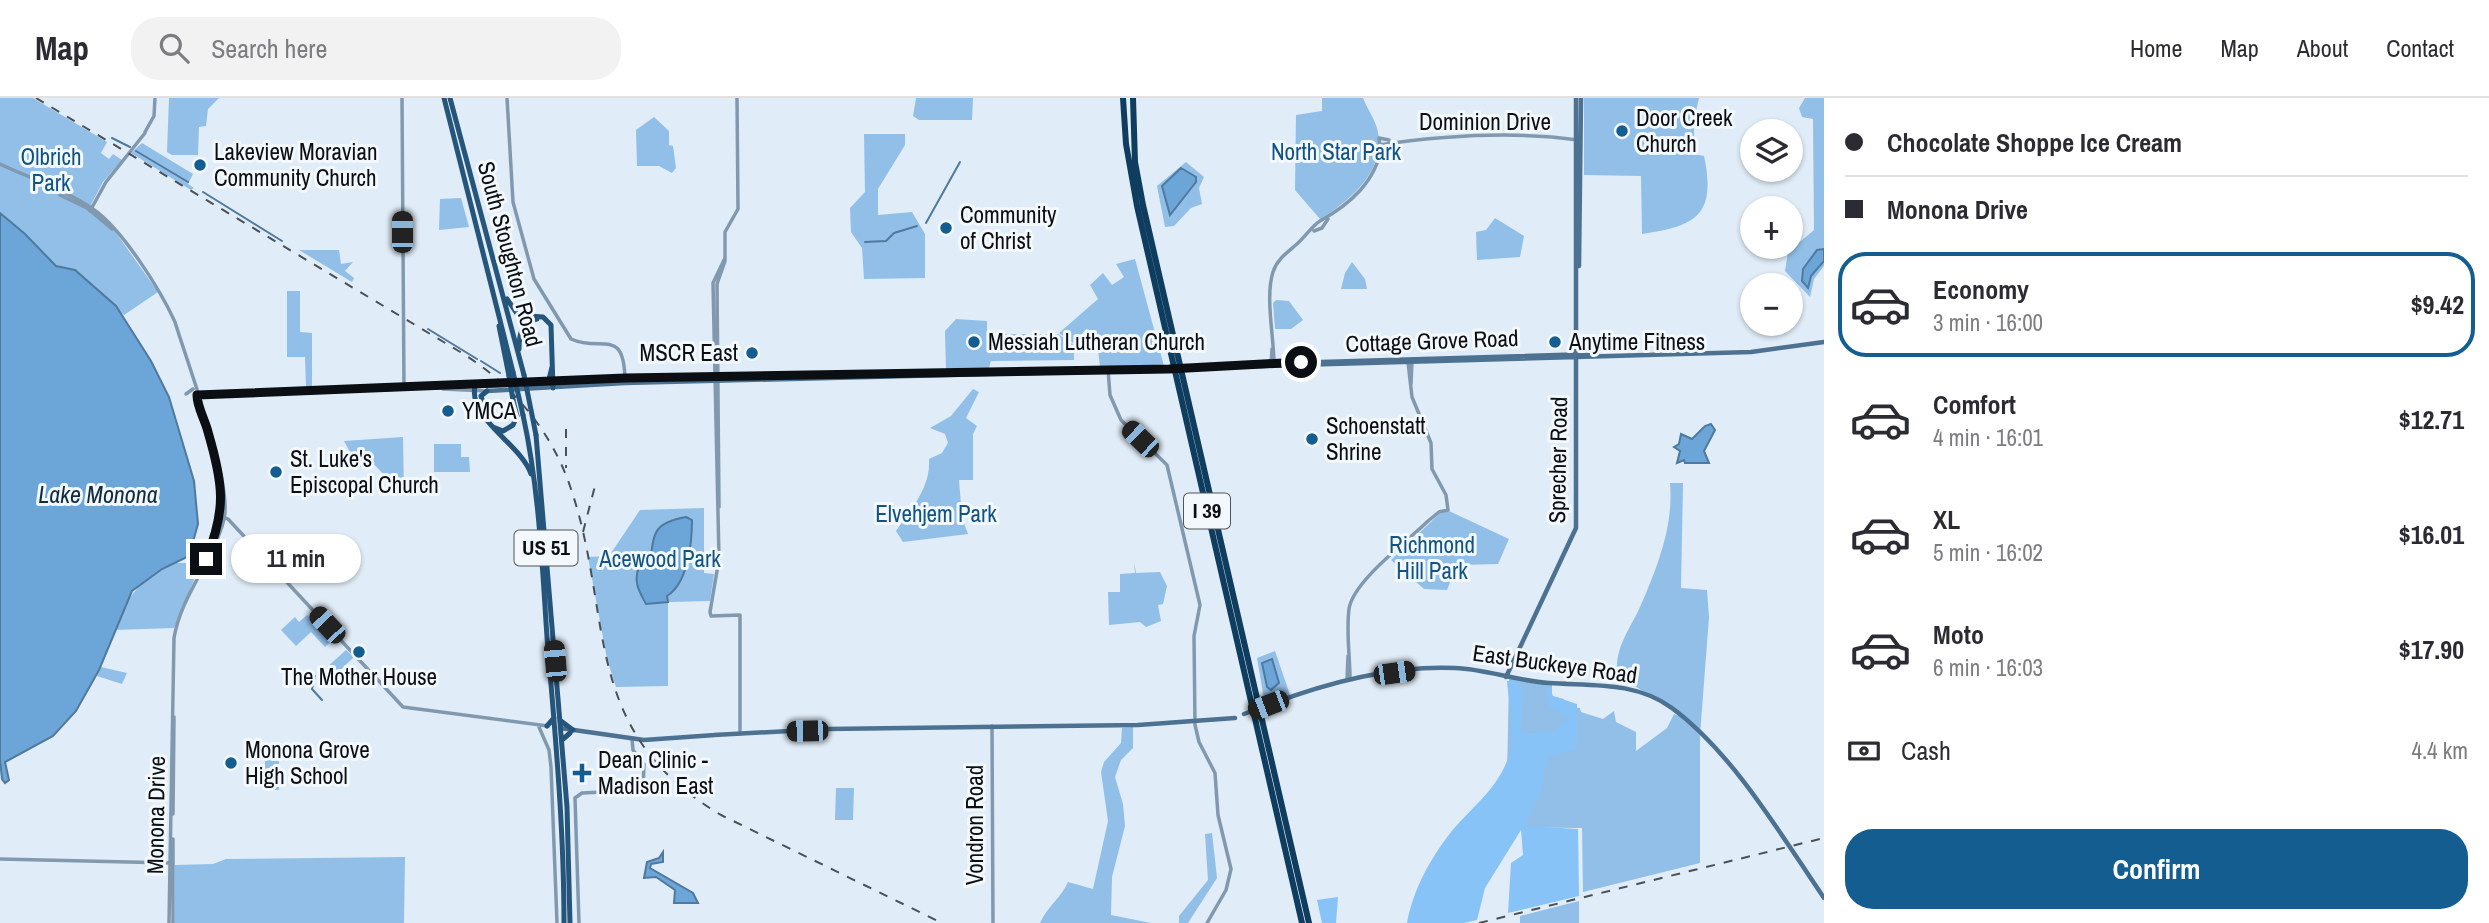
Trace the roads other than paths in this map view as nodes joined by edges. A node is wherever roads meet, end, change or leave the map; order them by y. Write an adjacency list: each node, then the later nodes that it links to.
1 (155, 98): 12 (street)
2 (402, 98): 29 (street)
3 (444, 98): 23 (main road, South Stoughton Road / US 51)
4 (450, 98): 13 (main road, South Stoughton Road / US 51)
5 (507, 98): 25 (street)
6 (737, 98): 24 (street)
7 (1123, 98): 68 (highway, I 39)
8 (1133, 98): 69 (highway, I 39)
9 (1579, 98): 10 (main road, Sprecher Road)
10 (1579, 139): 14 (main road, Sprecher Road); 17 (main road, Sprecher Road); 20 (street, Dominion Drive)
11 (0, 165): 12 (street, Monona Drive)
12 (91, 210): 28 (street, Monona Drive)
13 (486, 231): 19 (main road, South Stoughton Road / US 51); 27 (main road)
14 (1579, 255): 15 (main road); 17 (main road, Sprecher Road)
15 (1587, 256)
16 (1824, 342): 17 (main road, Cottage Grove Road)
17 (1576, 356): 18 (main road, Cottage Grove Road); 43 (main road, Sprecher Road)
18 (1410, 362): 20 (main road, Cottage Grove Road); 45 (street)
19 (521, 363): 21 (main road); 46 (main road, South Stoughton Road / US 51, bridge)
20 (1273, 365): 22 (main road, Cottage Grove Road, bridge)
21 (551, 367): 26 (main road); 27 (main road)
22 (1108, 370): 24 (main road, Cottage Grove Road); 47 (street)
23 (511, 374): 34 (main road, bridge); 36 (main road, South Stoughton Road / US 51, bridge)
24 (717, 378): 25 (main road, Cottage Grove Road); 54 (street)
25 (625, 381): 27 (main road, Cottage Grove Road)
26 (543, 383): 27 (main road, Cottage Grove Road); 30 (main road, Cottage Grove Road)
27 (553, 384): 31 (main road, Cottage Grove Road)
28 (194, 387): 32 (street); 33 (street, Monona Drive)
29 (404, 388): 30 (street, Cottage Grove Road); 33 (street, Cottage Grove Road)
30 (475, 389): 31 (street, Cottage Grove Road); 34 (main road); 36 (main road)
31 (487, 391): 34 (main road)
32 (186, 394)
33 (197, 395): 35 (street, Monona Drive)
34 (485, 409)
35 (223, 494): 37 (street, Monona Drive); 39 (street, Monona Drive)
36 (536, 496): 44 (main road, South Stoughton Road / US 51)
37 (225, 508): 38 (street); 39 (street, Monona Drive)
38 (232, 511)
39 (223, 516): 40 (street, Monona Drive); 41 (street); 42 (street, Monona Drive)
40 (222, 525): 41 (street); 42 (street, Monona Drive)
41 (233, 525): 48 (street)
42 (213, 542): 59 (street, Monona Drive)
43 (1506, 677): 45 (main road, East Buckeye Road); 60 (main road, East Buckeye Road)
44 (551, 679): 46 (main road, South Stoughton Road / US 51); 52 (main road)
45 (1349, 680): 47 (main road, East Buckeye Road, bridge)
46 (557, 719): 50 (main road); 52 (main road, South Stoughton Road / US 51); 53 (main road)
47 (1194, 723): 49 (main road, East Buckeye Road); 67 (street)
48 (540, 727): 50 (street); 62 (street)
49 (992, 727): 51 (main road, East Buckeye Road); 66 (street, Vondron Road)
50 (547, 728): 52 (main road); 52 (street)
51 (764, 731): 54 (main road, East Buckeye Road); 55 (main road, East Buckeye Road)
52 (558, 732): 53 (main road); 53 (main road, East Buckeye Road); 57 (main road); 57 (main road, South Stoughton Road / US 51); 63 (main road, South Stoughton Road / US 51)
53 (571, 732): 56 (main road, East Buckeye Road)
54 (740, 732): 55 (main road, East Buckeye Road)
55 (714, 735): 56 (main road, East Buckeye Road)
56 (632, 739): 65 (street)
57 (566, 787): 64 (main road, South Stoughton Road / US 51)
58 (0, 859): 59 (street)
59 (171, 863): 61 (street, Monona Drive)
60 (1824, 898)
61 (171, 923)
62 (557, 923)
63 (564, 923)
64 (570, 923)
65 (579, 923)
66 (993, 923)
67 (1207, 923)
68 (1302, 923)
69 (1309, 923)

